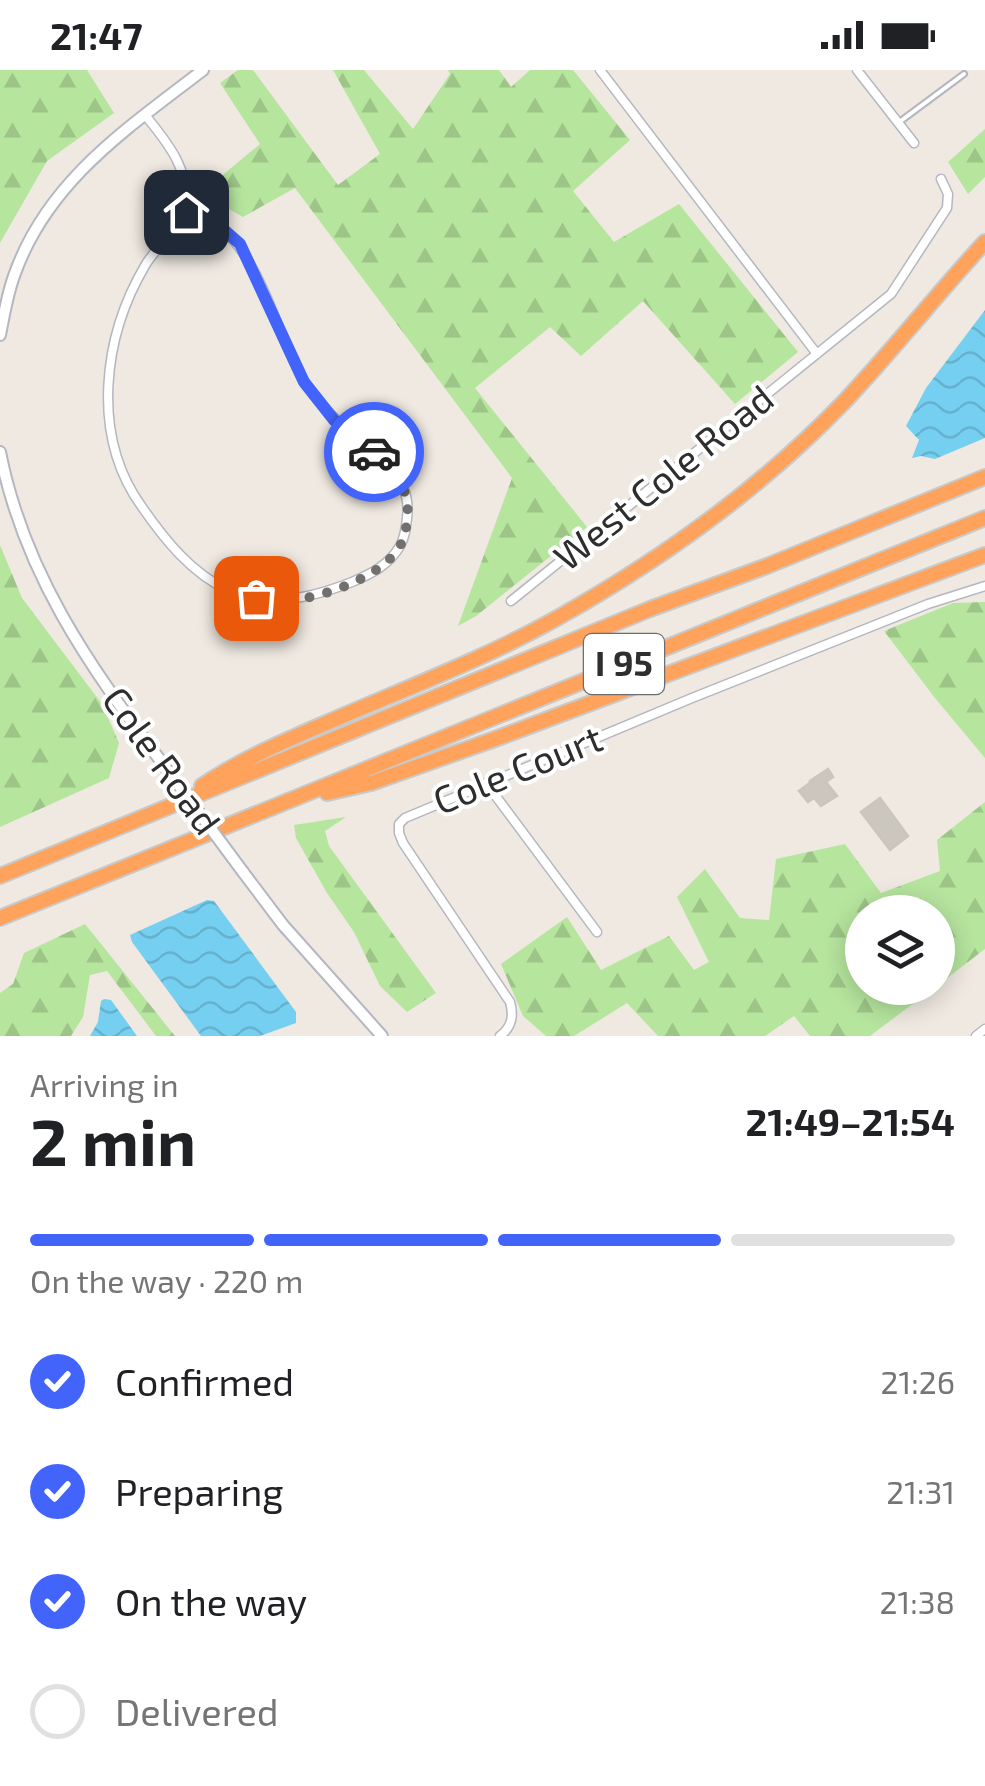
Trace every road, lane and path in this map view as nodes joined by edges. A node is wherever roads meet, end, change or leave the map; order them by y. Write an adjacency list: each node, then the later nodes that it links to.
1 (204, 70): 5 (street)
2 (600, 70): 12 (street)
3 (857, 70): 6 (street)
4 (964, 74): 6 (lane)
5 (145, 114): 9 (street); 11 (street)
6 (898, 123): 7 (street)
7 (914, 143)
8 (941, 178): 12 (street, West Cole Road)
9 (186, 212): 9 (street)
10 (984, 243): 21 (highway)
11 (0, 336)
12 (816, 354): 19 (street, West Cole Road)
13 (0, 452): 15 (street, Cole Road)
14 (985, 477): 21 (highway, I 95)
15 (3, 481): 27 (street, Cole Road, bridge)
16 (980, 521): 22 (highway, I 95)
17 (985, 555): 22 (highway)
18 (985, 586): 20 (street, Cole Court)
19 (511, 600)
20 (486, 783): 25 (street); 28 (street, Cole Court)
21 (176, 804): 23 (highway, I 95)
22 (278, 805): 24 (highway, I 95)
23 (0, 876)
24 (0, 918)
25 (597, 932)
26 (985, 1029): 29 (street)
27 (382, 1036)
28 (500, 1036)
29 (976, 1036)

